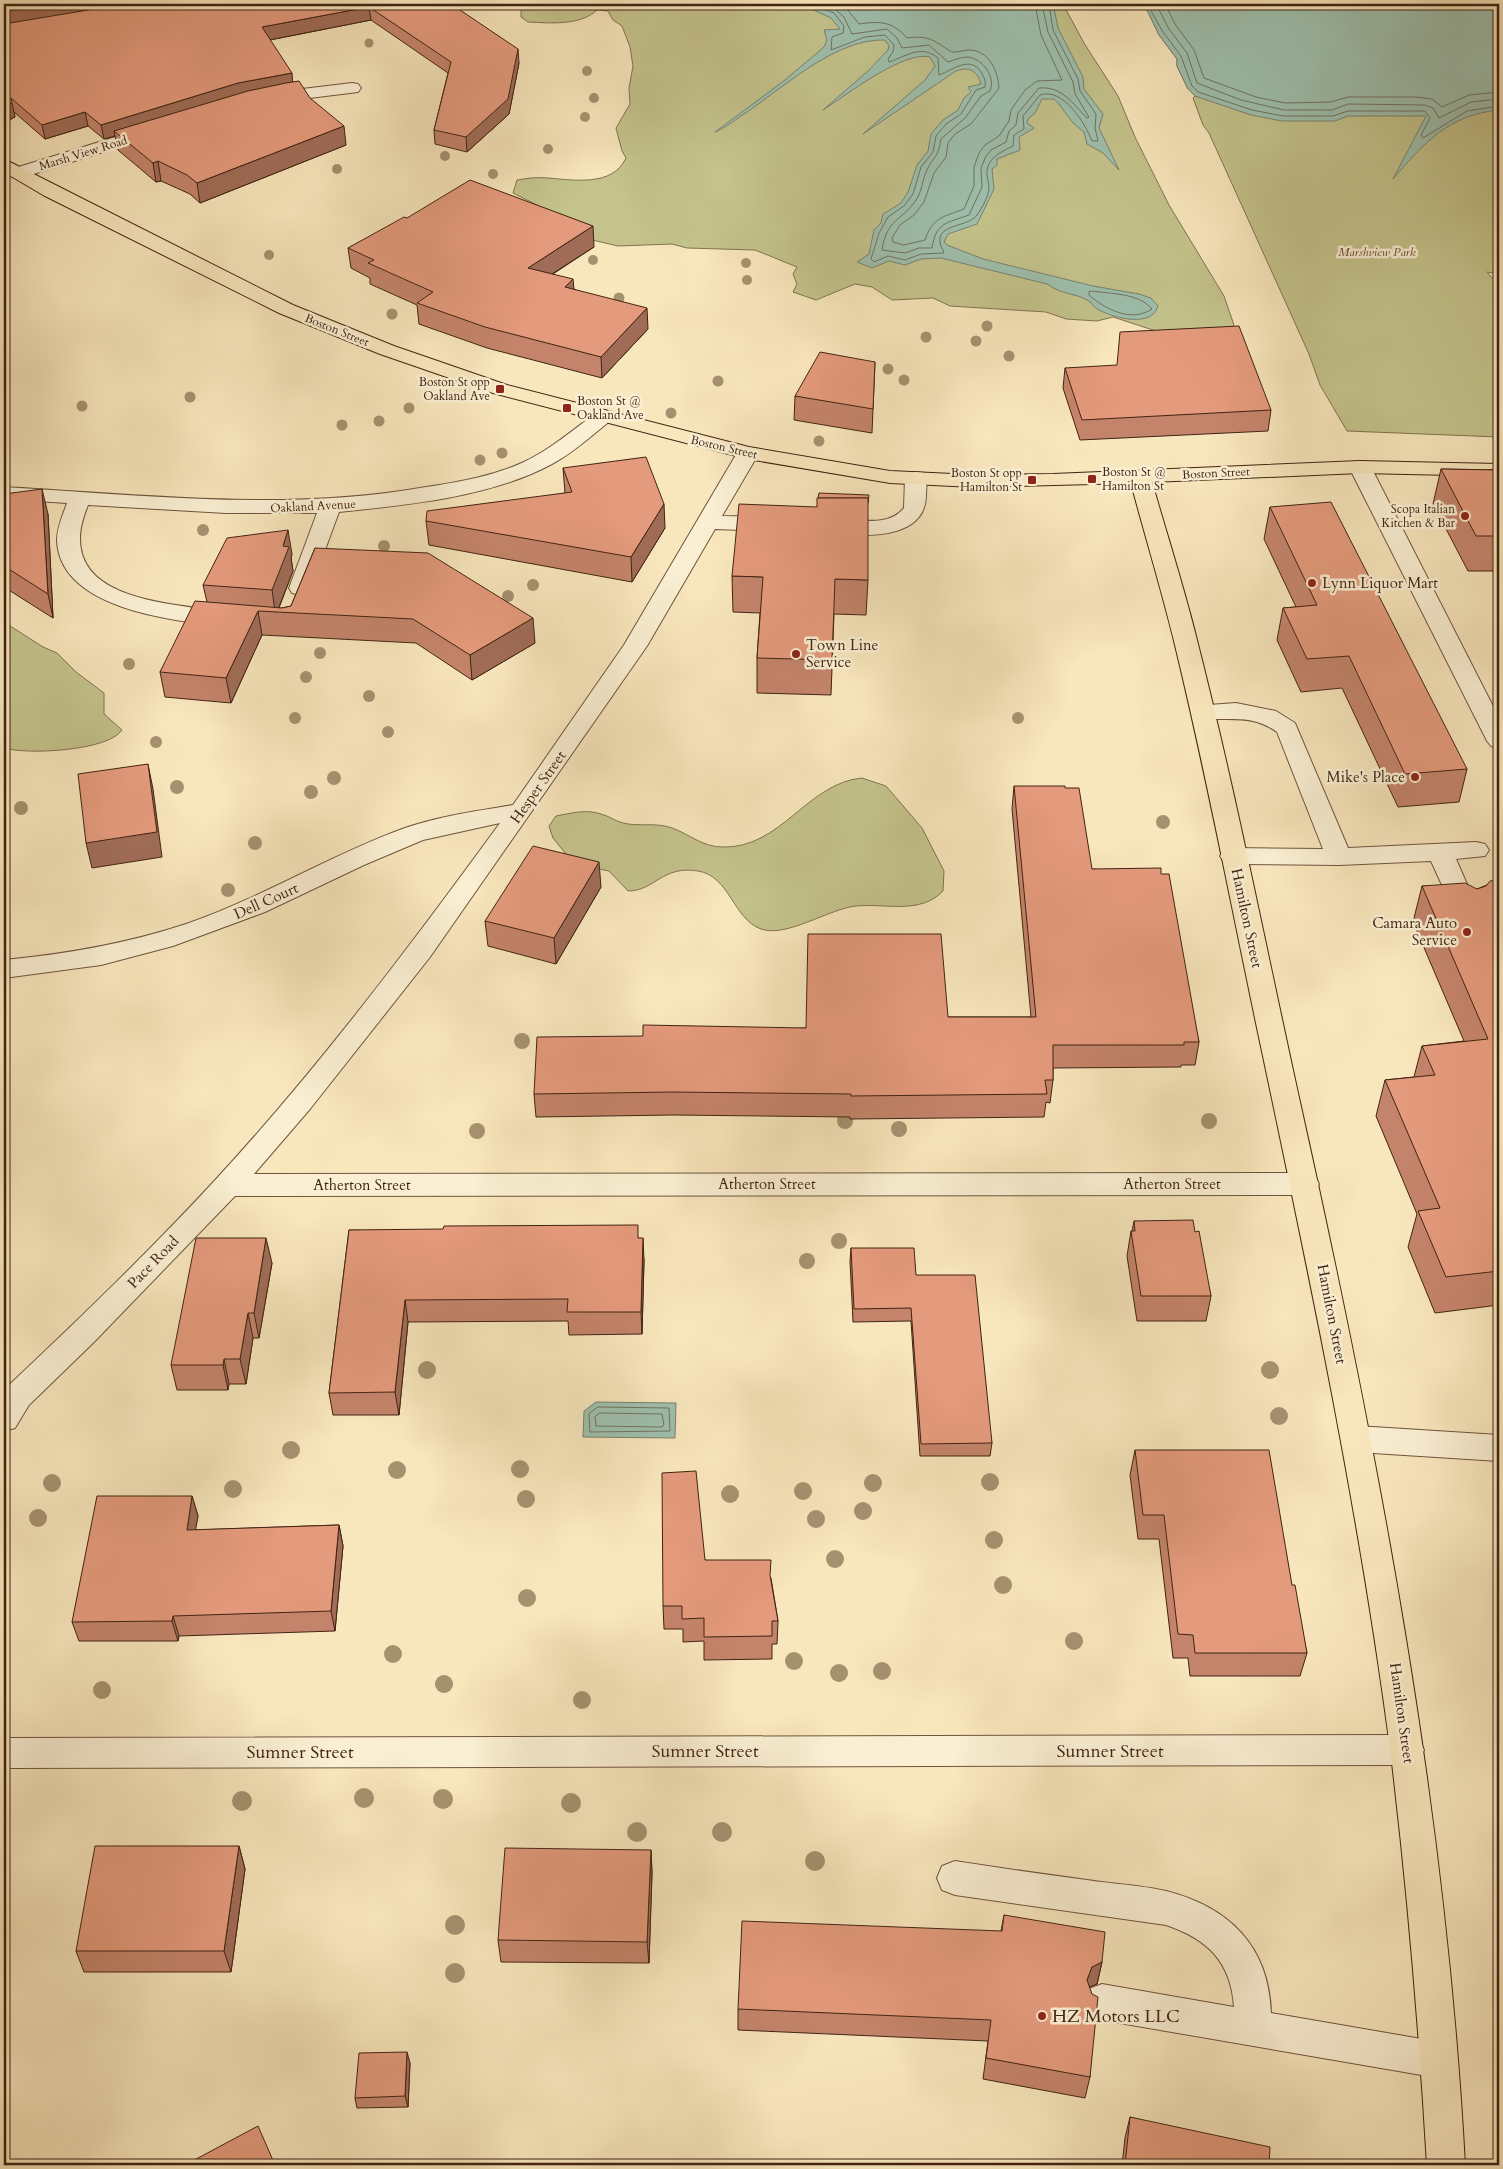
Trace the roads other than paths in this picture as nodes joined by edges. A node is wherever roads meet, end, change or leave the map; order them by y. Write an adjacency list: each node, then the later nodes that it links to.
1 (352, 88): 2 (street)
2 (255, 101)
3 (171, 125): 4 (street, Marsh View Road)
4 (11, 168): 5 (main road, Boston Street)
5 (602, 417): 6 (main road, Boston Street); 13 (street, Oakland Avenue)
6 (748, 453): 10 (main road, Boston Street); 14 (street, Hesper Street)
7 (1360, 467): 8 (main road, Boston Street); 9 (main road, Boston Street); 18 (street)
8 (1499, 470)
9 (1140, 477): 10 (main road, Boston Street); 17 (main road, Hamilton Street)
10 (916, 478): 14 (street)
11 (4, 493): 12 (street, Oakland Avenue)
12 (79, 498): 13 (street, Oakland Avenue); 16 (street)
13 (330, 507): 15 (street)
14 (711, 516): 19 (street, Hesper Street)
15 (293, 606)
16 (242, 620)
17 (1203, 711): 22 (main road, Hamilton Street); 23 (street)
18 (1499, 741)
19 (521, 811): 25 (street, Dell Court); 26 (street, Hesper Street)
20 (1476, 850): 21 (street)
21 (1440, 852): 23 (street); 24 (street)
22 (1233, 856): 23 (street); 27 (main road, Hamilton Street)
23 (1339, 856)
24 (1467, 914)
25 (4, 970)
26 (300, 1102): 28 (street, Pace Road)
27 (1305, 1184): 28 (street, Atherton Street); 30 (main road, Hamilton Street)
28 (228, 1185): 29 (street, Pace Road)
29 (8, 1407)
30 (1357, 1439): 31 (street); 32 (main road, Hamilton Street)
31 (1499, 1448)
32 (1407, 1750): 33 (street, Sumner Street); 37 (main road, Hamilton Street)
33 (4, 1753)
34 (955, 1878): 36 (street)
35 (1102, 2002): 36 (street)
36 (1253, 2028): 37 (street)
37 (1439, 2060): 38 (main road, Hamilton Street)
38 (1446, 2165)

